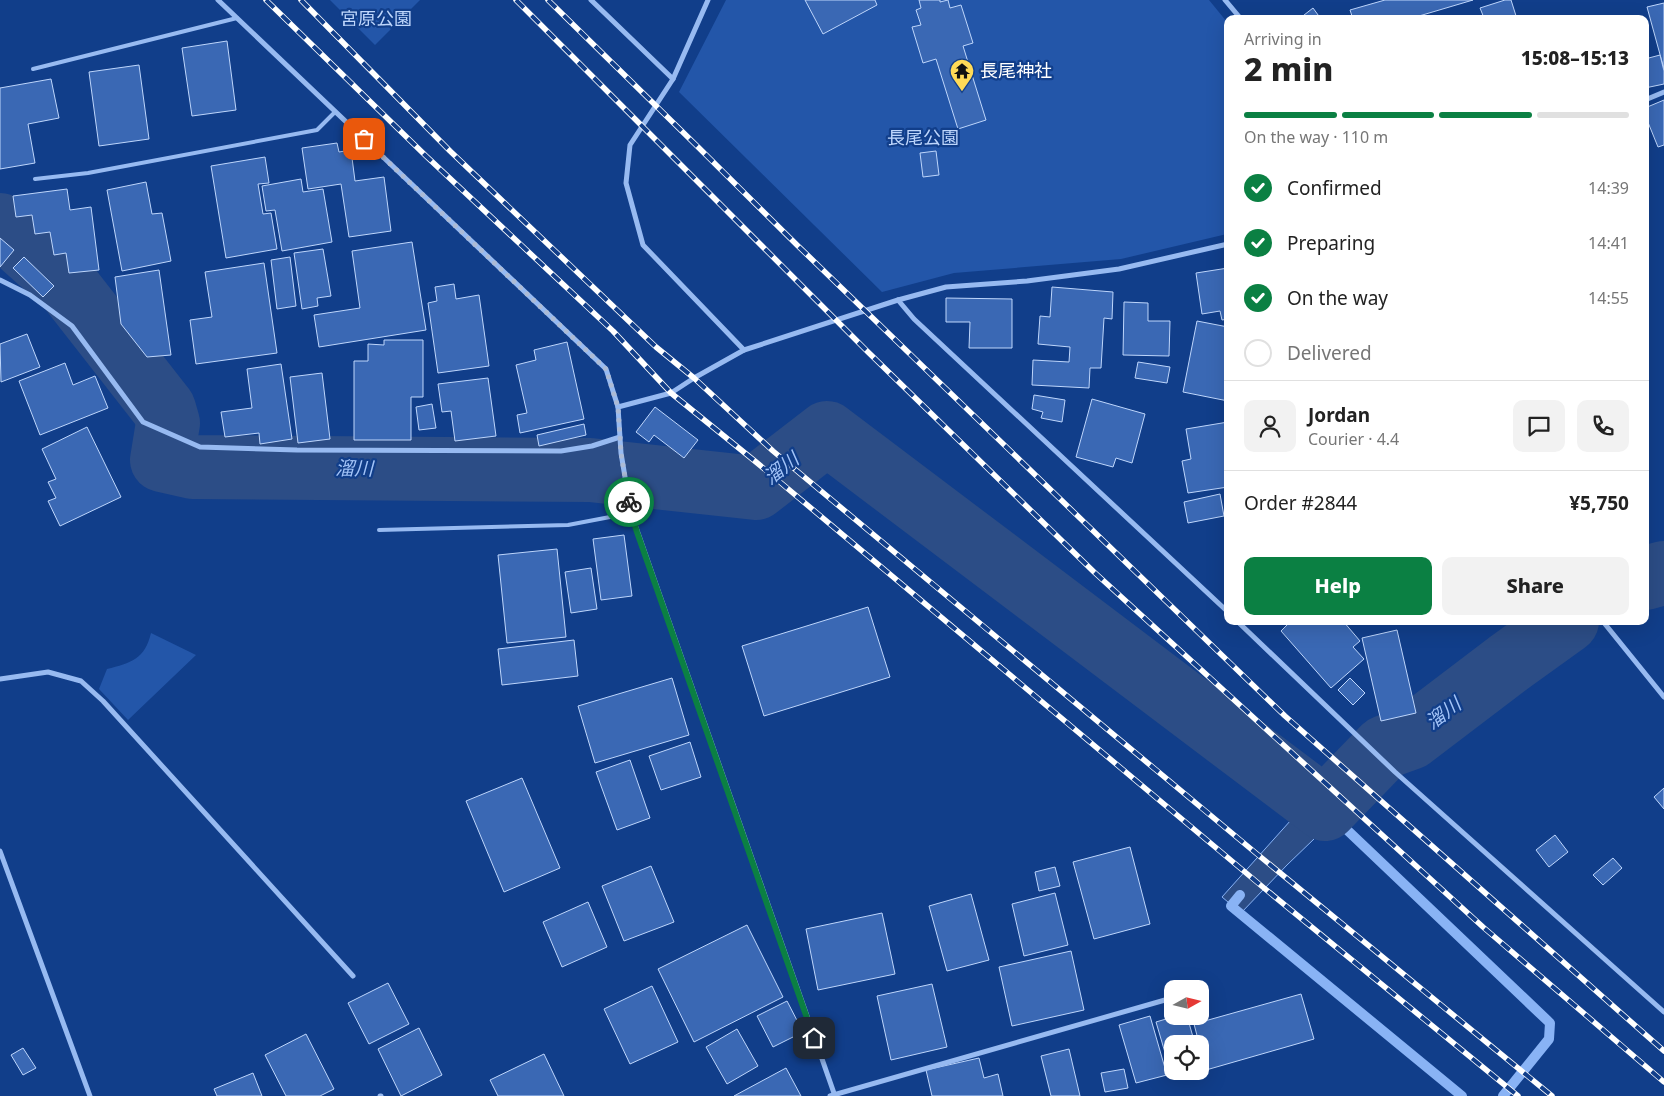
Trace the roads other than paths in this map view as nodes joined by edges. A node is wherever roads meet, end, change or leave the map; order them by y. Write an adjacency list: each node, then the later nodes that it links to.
1 (218, 0): 6 (street)
2 (591, 0): 8 (street)
3 (708, 0): 8 (street)
4 (1225, 0): 5 (street)
5 (1238, 15)
6 (237, 18): 7 (lane); 11 (street)
7 (33, 69)
8 (673, 79): 16 (street)
9 (1664, 92): 10 (street)
10 (1649, 98)
11 (335, 112): 12 (lane); 17 (street)
12 (35, 178)
13 (1224, 245): 15 (street)
14 (0, 280): 18 (street)
15 (898, 300): 16 (street); 21 (street)
16 (744, 350): 17 (street)
17 (618, 407): 18 (street)
18 (620, 437): 19 (street)
19 (631, 513): 20 (lane); 30 (street)
20 (379, 530)
21 (1224, 608)
22 (1241, 625): 29 (street)
23 (1606, 625): 25 (street)
24 (0, 680): 27 (street)
25 (1664, 697)
26 (0, 851): 31 (street)
27 (353, 976)
28 (1164, 1000): 30 (street)
29 (1664, 1012)
30 (833, 1095)
31 (90, 1096)

